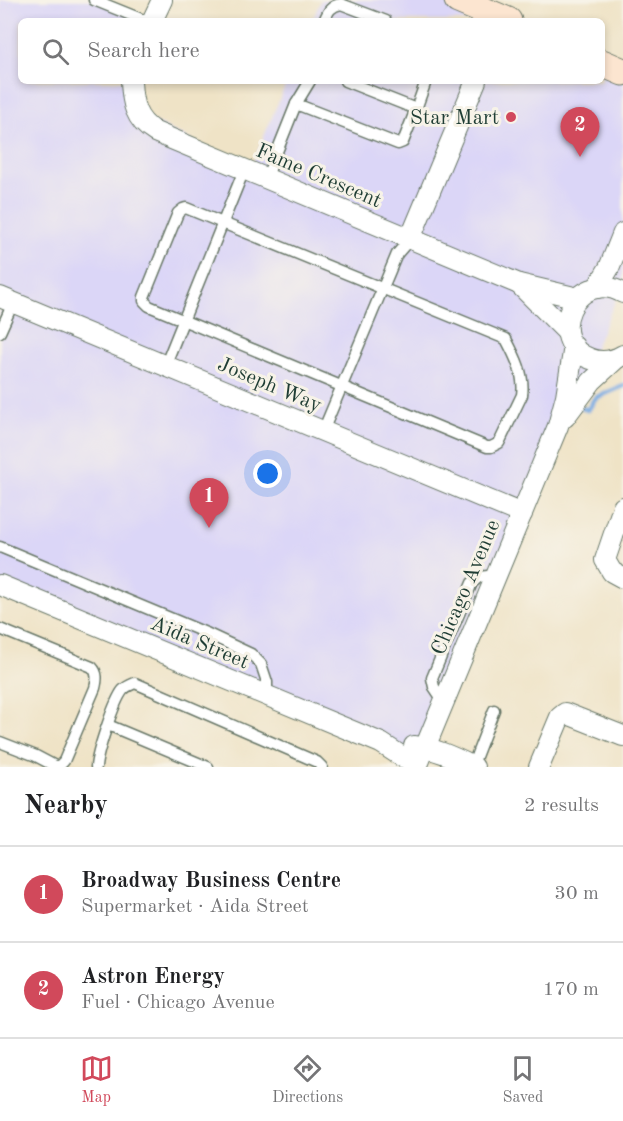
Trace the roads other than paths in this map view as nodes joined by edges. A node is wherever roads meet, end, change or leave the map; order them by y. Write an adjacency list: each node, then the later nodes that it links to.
1 (94, 0): 4 (lane)
2 (162, 0): 5 (street)
3 (458, 0): 8 (main road)
4 (139, 18)
5 (153, 18)
6 (325, 18): 7 (lane)
7 (378, 18)
8 (498, 18)
9 (605, 64): 10 (main road)
10 (623, 72)
11 (131, 84): 19 (street, Fame Crescent)
12 (302, 84): 17 (lane)
13 (308, 84): 17 (lane)
14 (353, 84): 18 (lane)
15 (425, 84): 18 (lane)
16 (475, 84): 23 (street)
17 (296, 104): 18 (lane); 20 (lane)
18 (416, 109)
19 (244, 170): 20 (street, Fame Crescent); 21 (lane)
20 (266, 178): 23 (street, Fame Crescent)
21 (223, 223): 25 (lane); 30 (lane); 30 (lane)
22 (623, 233): 26 (street)
23 (410, 239): 24 (street, Fame Crescent); 25 (lane)
24 (519, 284): 28 (street, Fame Crescent); 32 (street, Fame Crescent)
25 (383, 288): 35 (lane); 35 (lane)
26 (597, 288): 27 (street); 28 (street)
27 (623, 293)
28 (578, 298): 32 (street, Chicago Avenue)
29 (6, 300): 31 (lane); 34 (street, Joseph Way)
30 (183, 320): 34 (lane); 35 (lane)
31 (0, 332)
32 (571, 339): 33 (street, Fame Crescent); 36 (street, Chicago Avenue)
33 (620, 357): 36 (street, Chicago Avenue)
34 (165, 366): 37 (street, Joseph Way)
35 (342, 387): 37 (lane)
36 (558, 426): 39 (street, Chicago Avenue)
37 (323, 431): 39 (street, Joseph Way)
38 (623, 507): 41 (street)
39 (522, 514): 50 (street, Chicago Avenue)
40 (0, 547): 44 (lane)
41 (623, 578)
42 (0, 585): 44 (street, Aida Street)
43 (0, 629): 51 (lane)
44 (267, 696): 49 (street, Aida Street)
45 (494, 710): 56 (lane)
46 (108, 725): 52 (lane); 53 (lane); 54 (lane)
47 (623, 736): 57 (street)
48 (0, 742): 51 (lane)
49 (381, 743): 50 (street, Aida Street); 55 (street, Aida Street)
50 (425, 747): 55 (street, Chicago Avenue); 56 (street, Aida Street)
51 (34, 762)
52 (96, 767)
53 (208, 767)
54 (322, 767)
55 (417, 767)
56 (473, 767)
57 (539, 767)

